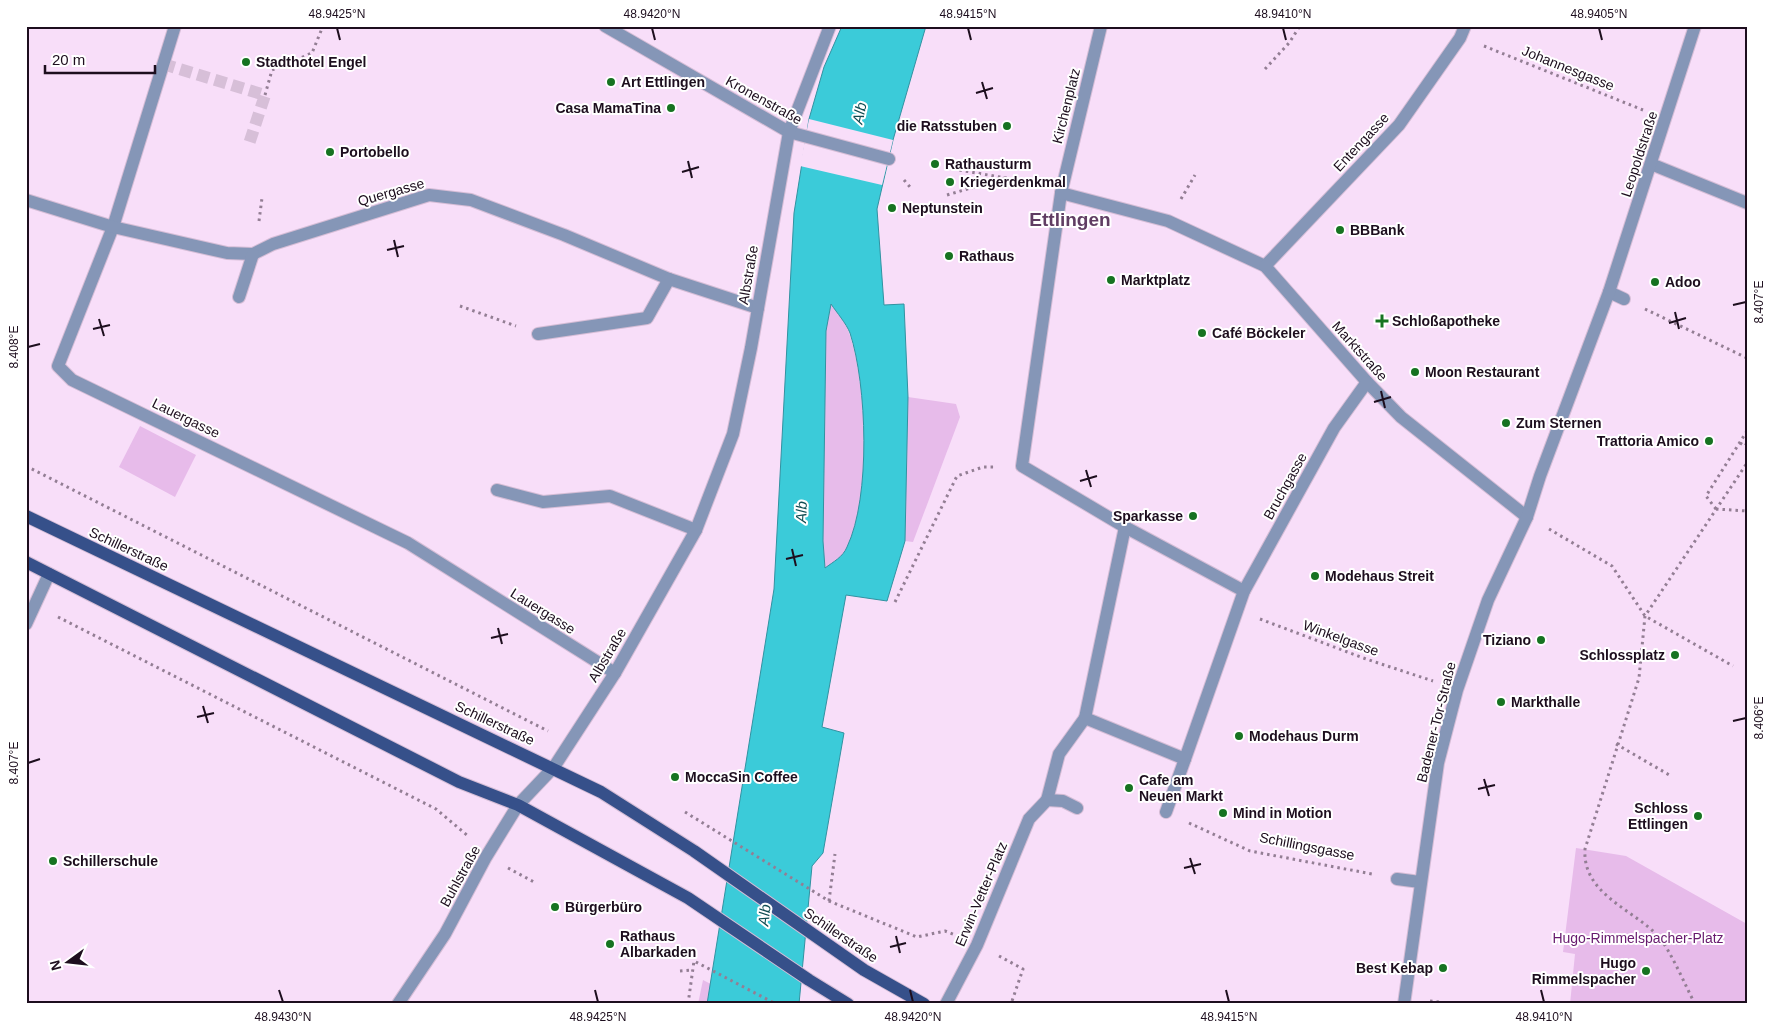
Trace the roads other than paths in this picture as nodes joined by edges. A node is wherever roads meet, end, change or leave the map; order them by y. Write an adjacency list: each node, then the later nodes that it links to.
1 (176, 26): 13 (street, Lauergasse)
2 (605, 26): 7 (street, Kronenstraße)
3 (830, 26): 7 (street, Albstraße)
4 (1101, 26): 10 (street, Kirchenplatz)
5 (1695, 26): 9 (street, Leopoldstraße)
6 (1462, 32): 15 (street, Entengasse)
7 (790, 132): 8 (street, Kronenstraße); 20 (street, Albstraße)
8 (889, 159)
9 (1652, 164): 12 (street); 17 (street, Leopoldstraße)
10 (1061, 193): 15 (street, Marktstraße); 26 (street)
11 (26, 200): 13 (street, Quergasse)
12 (1747, 203)
13 (113, 227): 14 (street, Quergasse); 32 (street, Lauergasse)
14 (253, 254): 16 (street, Quergasse); 18 (street)
15 (1264, 266): 22 (street, Marktstraße)
16 (669, 279): 20 (street, Quergasse); 21 (street)
17 (1610, 292): 19 (street); 25 (street, Leopoldstraße)
18 (239, 297)
19 (1624, 299)
20 (758, 308): 27 (street, Albstraße)
21 (538, 334)
22 (1367, 382): 25 (street, Marktstraße); 30 (street, Bruchgasse)
23 (497, 490): 27 (street)
24 (26, 516): 35 (main road, Schillerstraße)
25 (1526, 517): 41 (street, Badener-Tor-Straße)
26 (1125, 526): 30 (street); 33 (street)
27 (696, 530): 32 (street, Albstraße)
28 (26, 562): 29 (main road)
29 (49, 574): 31 (street); 37 (main road)
30 (1244, 591): 34 (street, Bruchgasse)
31 (26, 624)
32 (614, 673): 35 (street, Albstraße)
33 (1085, 718): 34 (street); 36 (street, Erwin-Vetter-Platz)
34 (1185, 759): 39 (street)
35 (554, 767): 37 (street, Buhlstraße); 44 (main road, Schillerstraße)
36 (1047, 800): 38 (street); 45 (street, Erwin-Vetter-Platz)
37 (518, 805): 42 (street, Buhlstraße); 43 (main road)
38 (1077, 808)
39 (1166, 812)
40 (1397, 879): 41 (street)
41 (1420, 882): 46 (street, Badener-Tor-Straße)
42 (398, 1004)
43 (848, 1004)
44 (924, 1004)
45 (946, 1004)
46 (1404, 1004)

